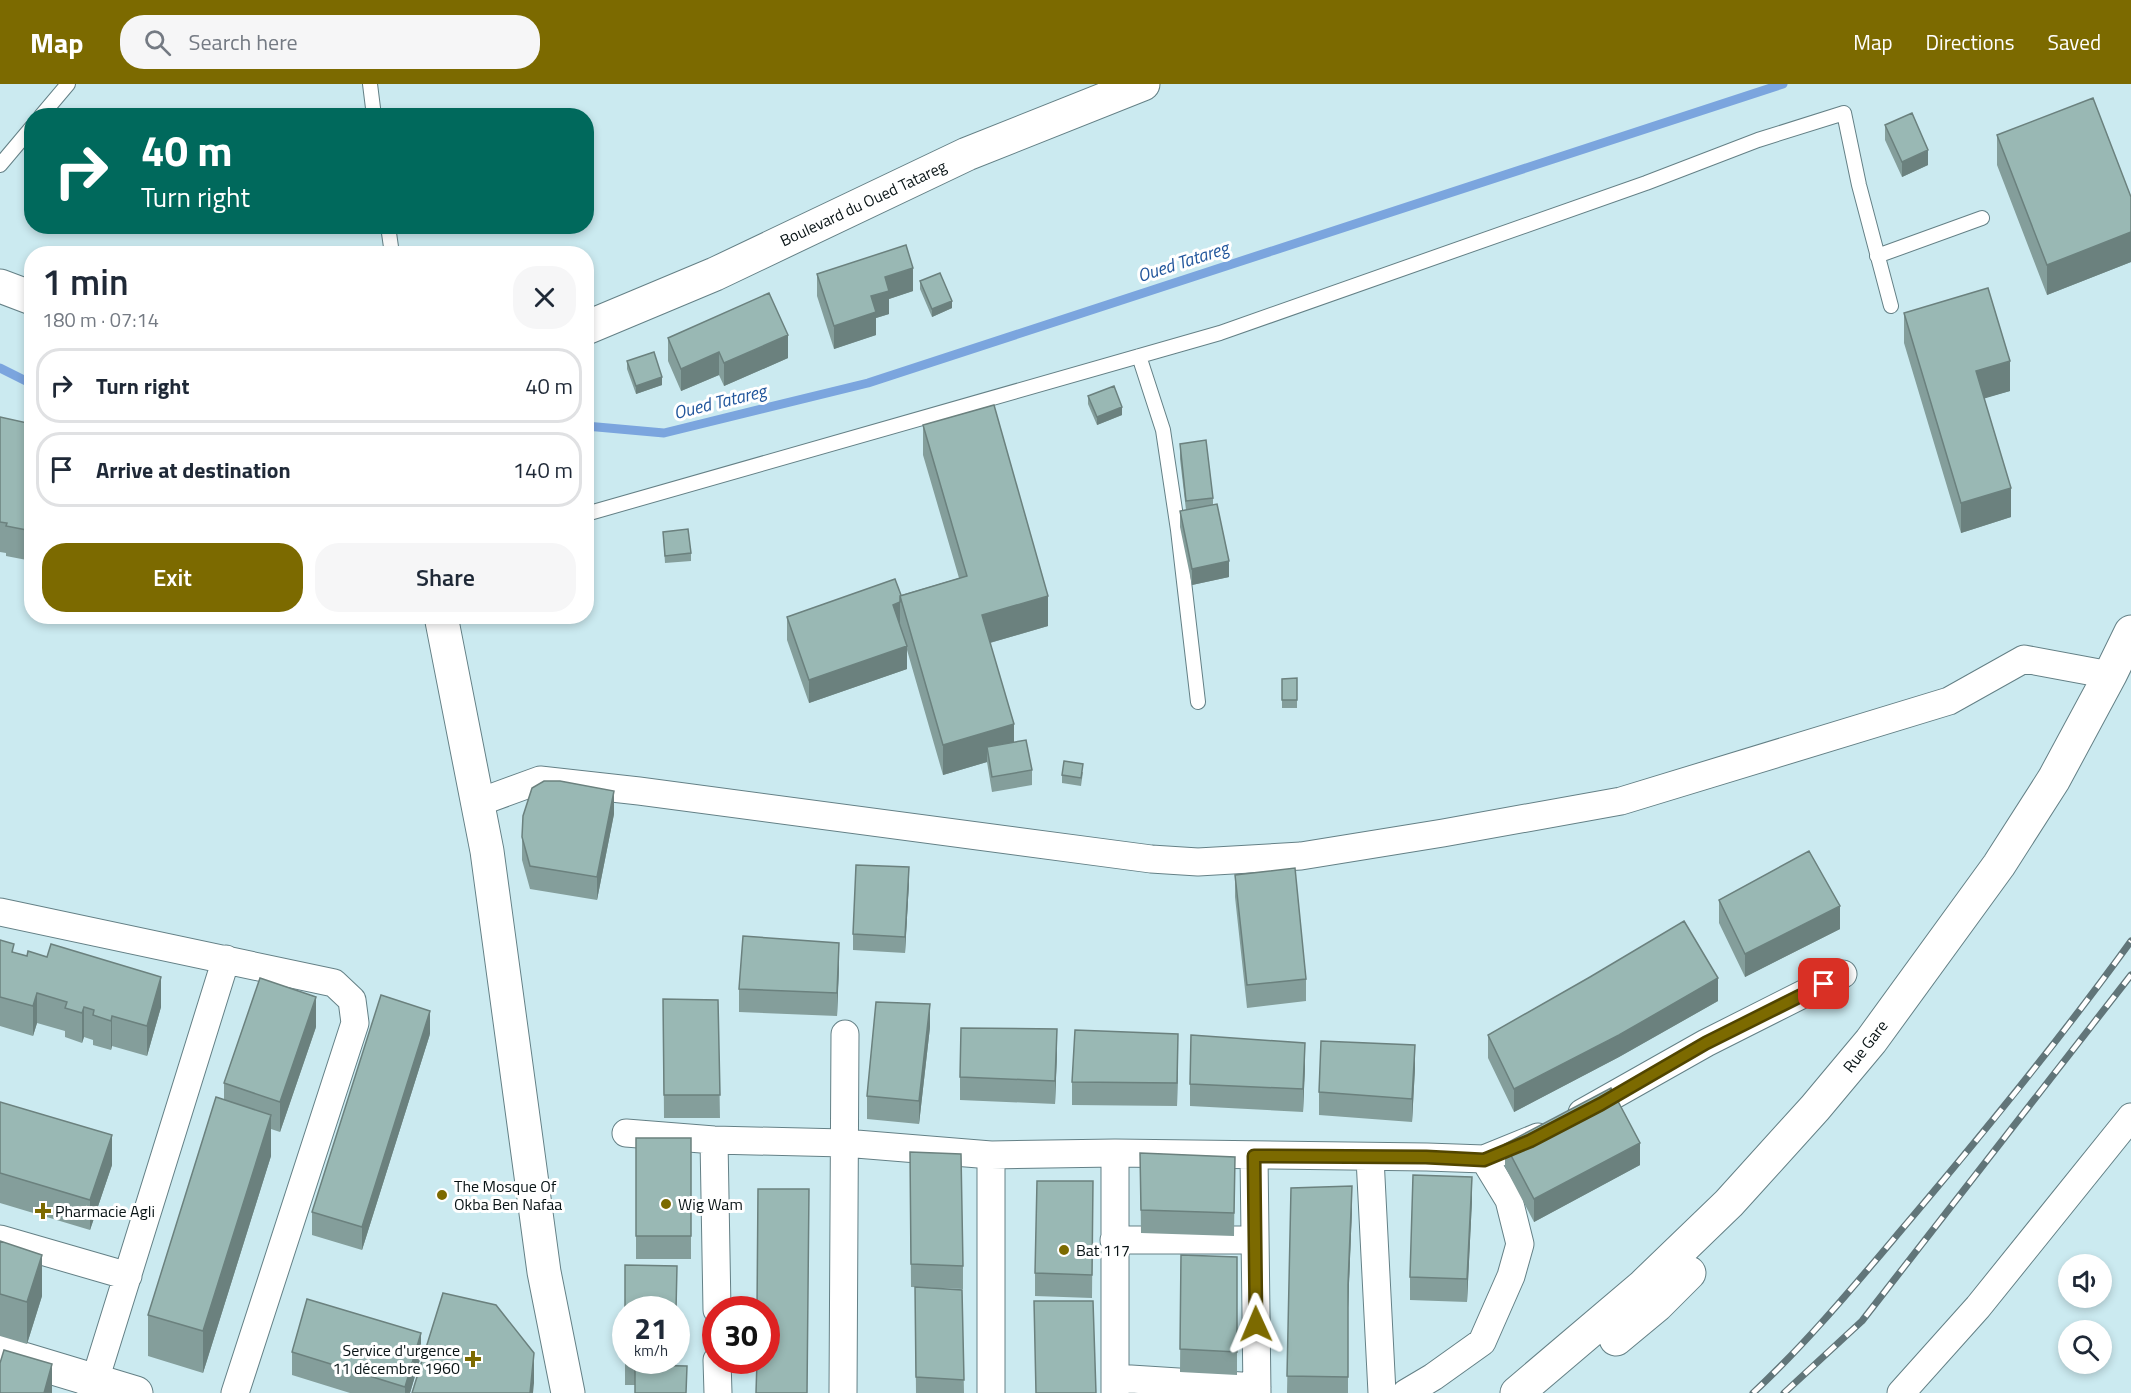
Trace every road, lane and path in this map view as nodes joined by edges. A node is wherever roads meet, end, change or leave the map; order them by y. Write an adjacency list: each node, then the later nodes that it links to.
1 (68, 84): 4 (lane)
2 (370, 84): 5 (lane)
3 (1143, 84): 13 (main road, Boulevard du Oued Tatareg)
4 (48, 108)
5 (373, 108)
6 (24, 137): 7 (lane)
7 (0, 165)
8 (1982, 218): 9 (lane)
9 (1877, 256): 12 (lane); 14 (lane)
10 (0, 286): 11 (main road)
11 (24, 295)
12 (1891, 306)
13 (594, 325)
14 (1139, 356): 15 (lane); 19 (lane)
15 (594, 511)
16 (443, 624): 20 (main road)
17 (2131, 632): 18 (main road, Rue Gare)
18 (2121, 677): 20 (street); 52 (main road, Rue Gare); 53 (main road, Rue Gare)
19 (1198, 702)
20 (477, 803): 46 (main road)
21 (0, 912): 22 (street)
22 (225, 959): 37 (street); 45 (street)
23 (1843, 974): 33 (street)
24 (845, 1034): 28 (street)
25 (2131, 1117): 54 (street)
26 (626, 1133): 27 (street)
27 (714, 1140): 28 (street); 38 (street)
28 (844, 1143): 30 (street); 48 (street)
29 (1115, 1153): 30 (street); 31 (street); 35 (street)
30 (991, 1155): 49 (street)
31 (1254, 1156): 32 (street); 36 (street)
32 (1370, 1158): 33 (street); 50 (street)
33 (1484, 1160): 51 (street)
34 (0, 1239): 37 (street)
35 (1114, 1240): 36 (street); 41 (street)
36 (1254, 1240): 43 (street)
37 (128, 1276): 42 (street)
38 (717, 1296)
39 (0, 1352): 42 (main road)
40 (717, 1374): 47 (street)
41 (1115, 1385): 43 (street)
42 (93, 1387): 44 (main road)
43 (1257, 1390)
44 (136, 1393)
45 (235, 1393)
46 (568, 1393)
47 (718, 1393)
48 (843, 1393)
49 (991, 1393)
50 (1382, 1393)
51 (1406, 1393)
52 (1517, 1393)
53 (1553, 1393)
54 (1901, 1393)

